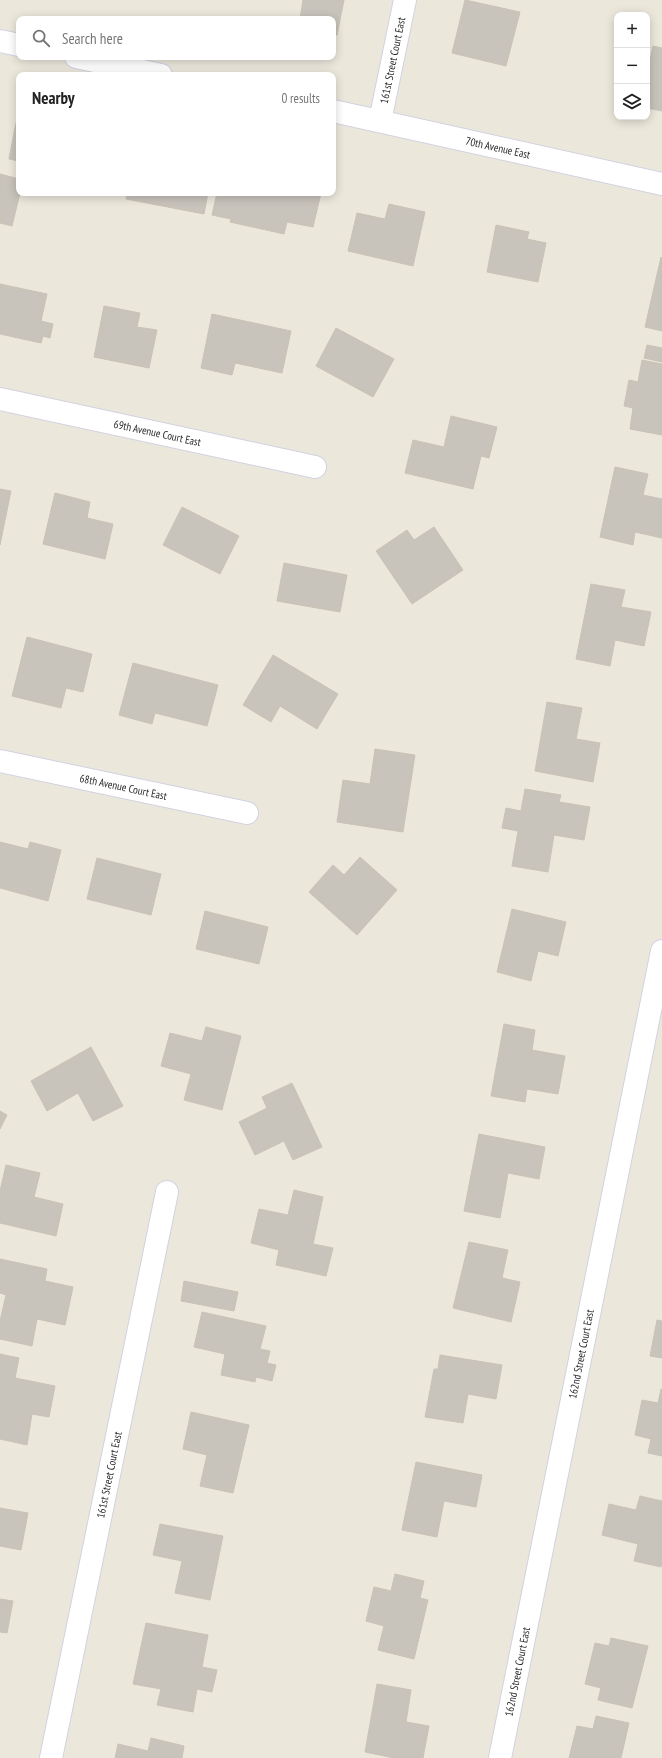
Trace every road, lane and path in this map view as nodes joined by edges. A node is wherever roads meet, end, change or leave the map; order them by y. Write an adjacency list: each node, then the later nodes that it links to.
1 (405, 0): 7 (street, 161st Street Court East)
2 (0, 41): 3 (street)
3 (16, 44)
4 (90, 60): 5 (street)
5 (147, 72)
6 (336, 113): 7 (street, 70th Avenue East)
7 (380, 121): 8 (street, 70th Avenue East)
8 (662, 184)
9 (0, 399): 10 (street, 69th Avenue Court East)
10 (315, 467)
11 (0, 761): 12 (street, 68th Avenue Court East)
12 (247, 813)
13 (662, 951): 16 (street, 162nd Street Court East)
14 (167, 1192): 15 (street, 161st Street Court East)
15 (51, 1758)
16 (500, 1758)

